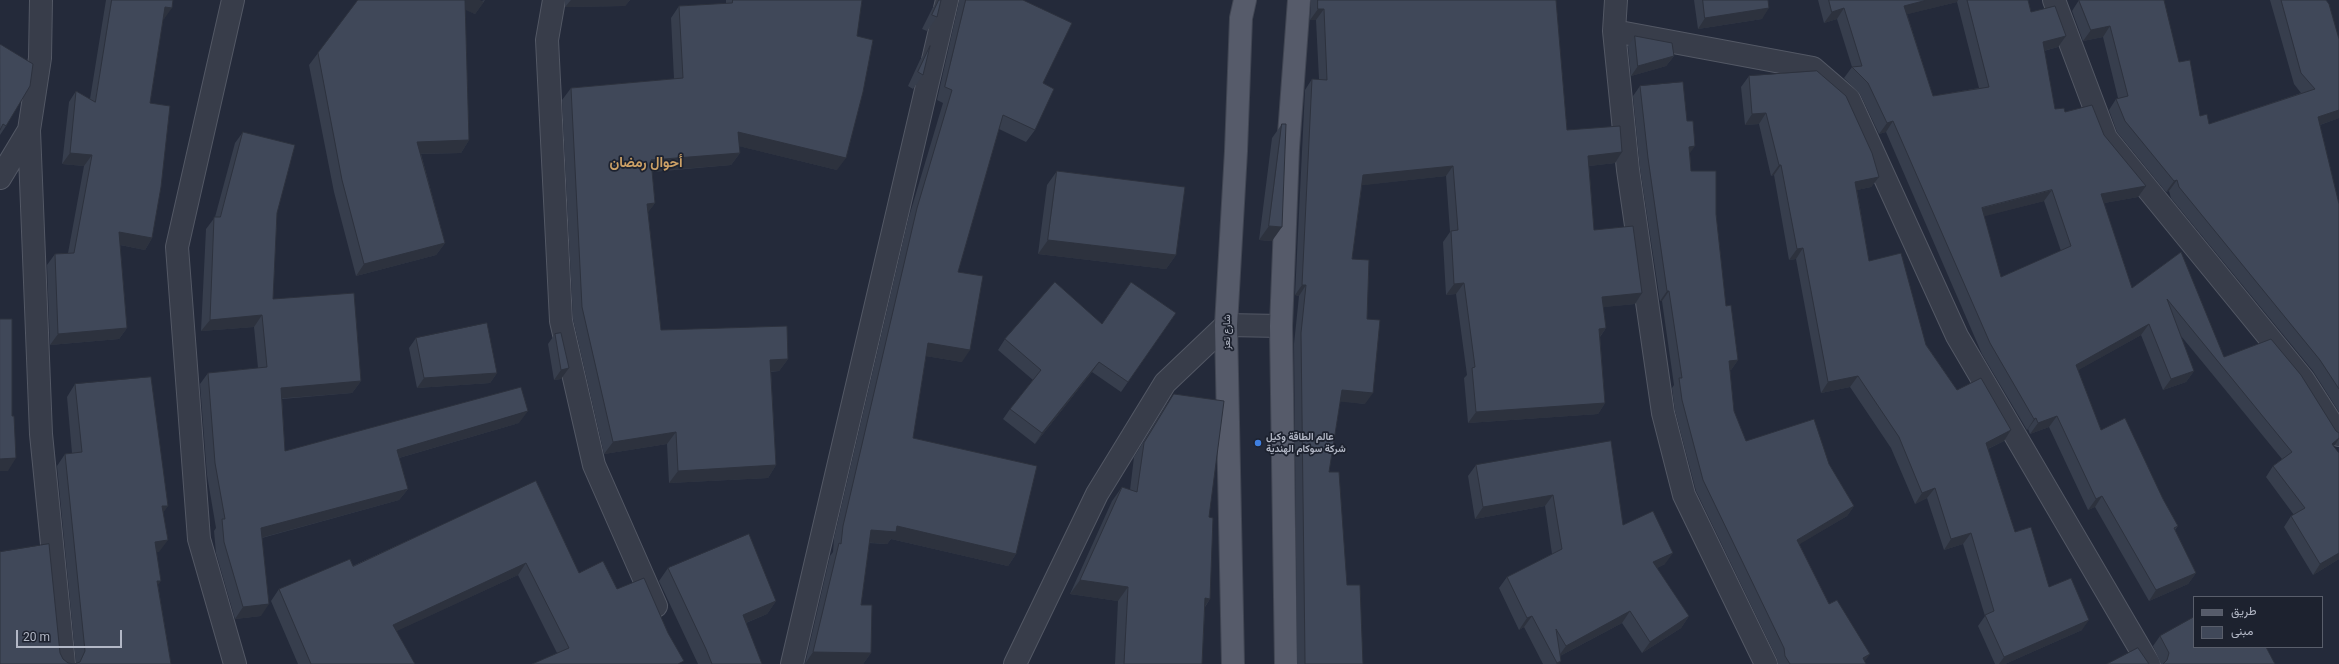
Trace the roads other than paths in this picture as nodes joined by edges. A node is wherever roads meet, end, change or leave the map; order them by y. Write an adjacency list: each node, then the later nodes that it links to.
1 (41, 0): 10 (street)
2 (233, 0): 17 (street)
3 (554, 0): 15 (street)
4 (948, 0): 18 (street)
5 (1245, 0): 12 (main road, شارع تعز)
6 (1298, 0): 13 (main road)
7 (1616, 0): 9 (street)
8 (2054, 0): 14 (street)
9 (1614, 31): 22 (street); 23 (street)
10 (29, 130): 11 (street); 16 (street)
11 (0, 178)
12 (1226, 325): 13 (street); 19 (street); 20 (main road, شارع تعز)
13 (1280, 326): 21 (main road)
14 (2339, 435)
15 (664, 626)
16 (64, 664)
17 (235, 664)
18 (792, 664)
19 (1016, 664)
20 (1233, 664)
21 (1286, 664)
22 (1766, 664)
23 (2149, 664)

